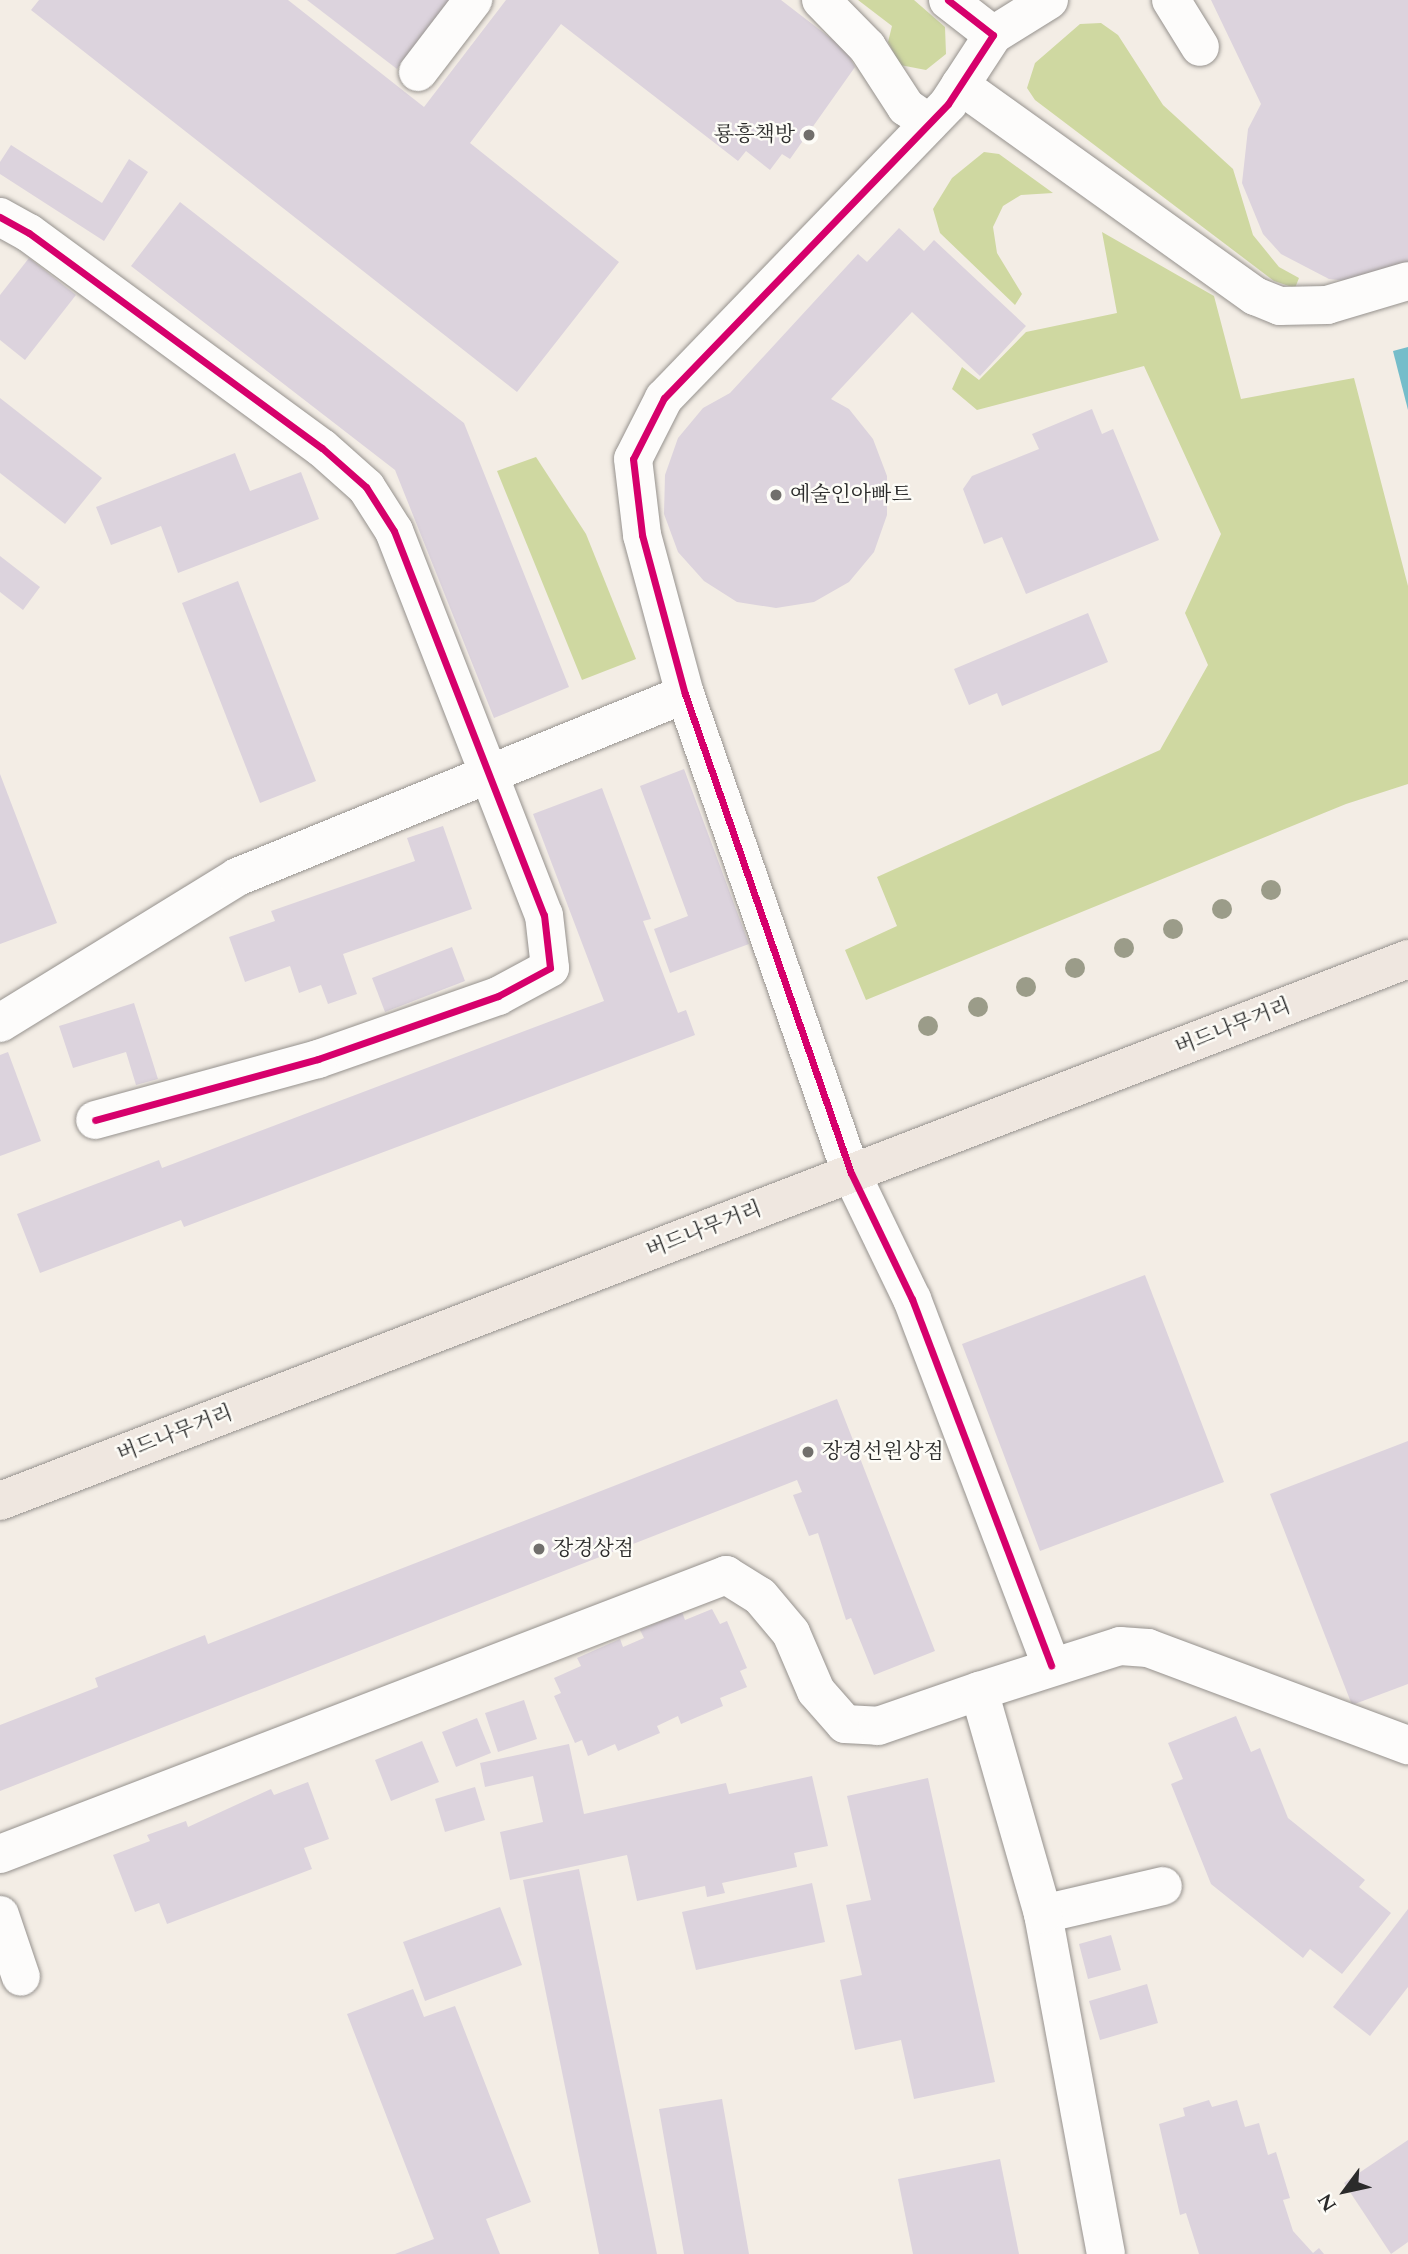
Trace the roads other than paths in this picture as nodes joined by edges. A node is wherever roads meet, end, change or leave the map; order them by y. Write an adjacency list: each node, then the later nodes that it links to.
1 (473, 0): 8 (street)
2 (821, 0): 10 (street)
3 (948, 0): 6 (street)
4 (1049, 0): 6 (street)
5 (1171, 0): 7 (street)
6 (993, 35): 9 (street)
7 (1200, 47)
8 (418, 72)
9 (960, 85): 10 (street); 12 (street)
10 (929, 123): 13 (street)
11 (0, 217): 14 (street)
12 (1408, 281)
13 (685, 694): 14 (street); 18 (street)
14 (489, 775): 16 (street); 17 (street)
15 (1408, 959): 18 (main road, 버드나무거리)
16 (0, 1023)
17 (96, 1120)
18 (851, 1173): 19 (main road, 버드나무거리); 20 (street)
19 (0, 1501)
20 (1051, 1665): 21 (street); 22 (street)
21 (979, 1691): 23 (street); 25 (street)
22 (1408, 1745)
23 (0, 1854)
24 (1163, 1886): 25 (street)
25 (1043, 1914): 28 (street)
26 (0, 1915): 27 (street)
27 (21, 1977)
28 (1106, 2254)

